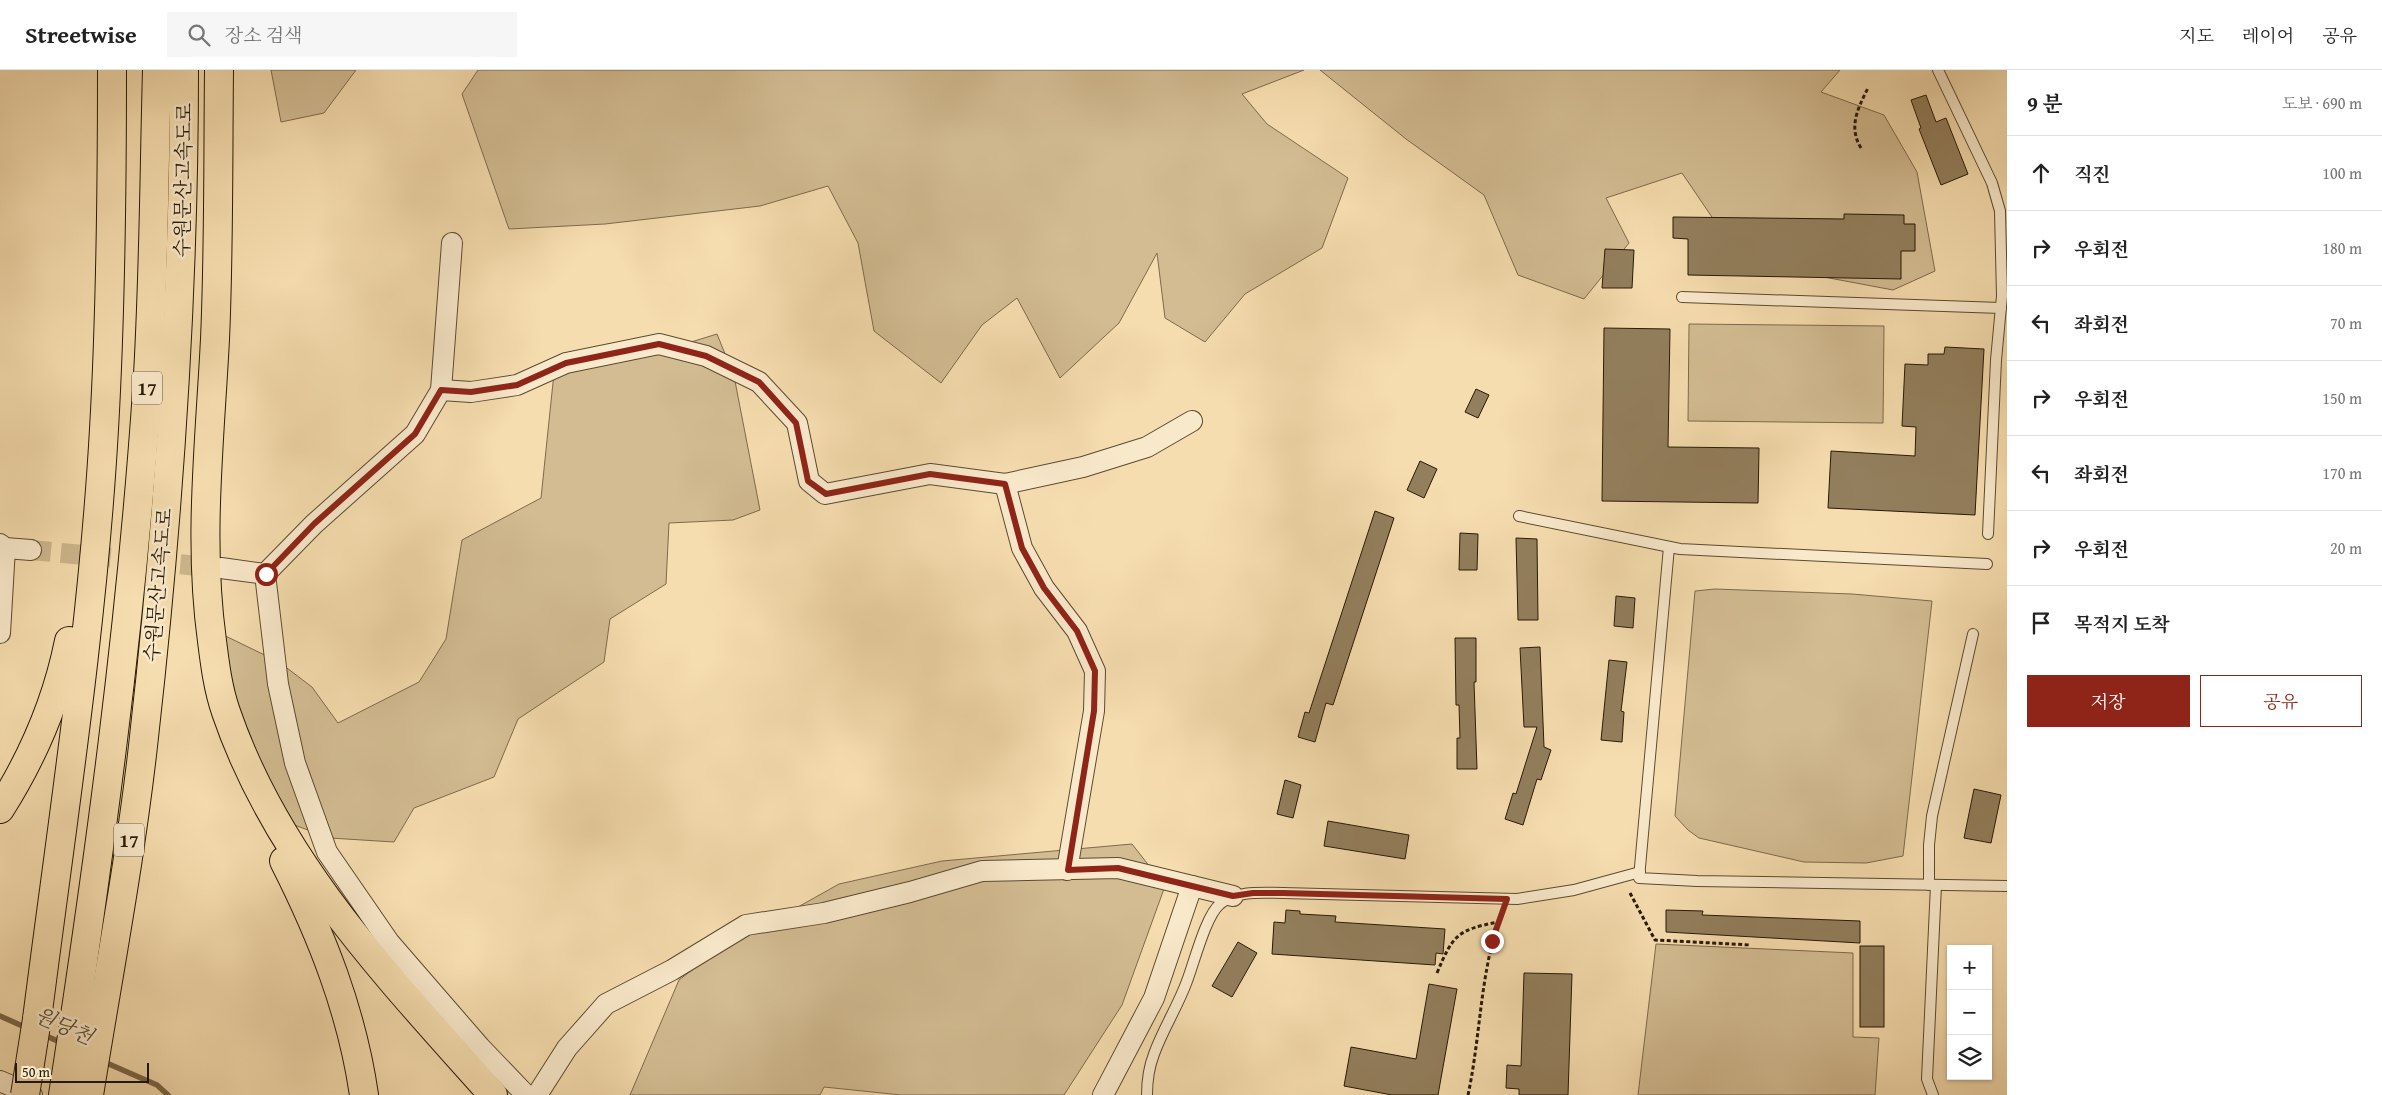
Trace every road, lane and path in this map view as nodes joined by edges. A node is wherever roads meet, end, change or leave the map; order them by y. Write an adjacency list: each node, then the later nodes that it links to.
1 (112, 70): 14 (highway)
2 (157, 70): 42 (highway, 수원문산고속도로 / 17)
3 (184, 70): 43 (highway, 수원문산고속도로 / 17)
4 (219, 70): 26 (highway)
5 (1938, 70): 10 (lane)
6 (1868, 88): 7 (path)
7 (1861, 148)
8 (452, 243): 12 (street)
9 (1682, 297): 10 (lane)
10 (2001, 308): 11 (lane)
11 (2002, 348): 17 (lane)
12 (441, 390): 15 (street); 23 (street)
13 (1192, 421): 15 (street)
14 (104, 430): 27 (highway); 40 (highway, bridge)
15 (1005, 484): 28 (street)
16 (1519, 516): 19 (lane)
17 (1988, 534)
18 (2, 546): 20 (street); 24 (street)
19 (1669, 547): 21 (lane); 29 (lane)
20 (32, 550)
21 (1987, 564)
22 (221, 568): 23 (street)
23 (266, 574): 46 (street)
24 (0, 633)
25 (1973, 634): 30 (lane)
26 (224, 709): 44 (highway); 45 (highway)
27 (0, 809)
28 (1068, 870): 31 (street); 47 (street)
29 (1640, 872): 30 (lane); 35 (lane)
30 (1932, 885): 32 (lane); 51 (lane)
31 (1192, 886): 34 (street); 48 (street)
32 (2007, 886)
33 (1630, 893): 37 (path)
34 (1233, 896): 35 (lane); 49 (lane)
35 (1507, 899): 36 (path)
36 (1498, 922): 38 (path); 50 (path)
37 (1751, 945)
38 (1437, 974)
39 (0, 1081): 41 (street)
40 (25, 1095)
41 (32, 1095)
42 (63, 1095)
43 (89, 1095)
44 (364, 1095)
45 (493, 1095)
46 (526, 1095)
47 (537, 1095)
48 (1103, 1095)
49 (1147, 1095)
50 (1468, 1095)
51 (1934, 1095)

